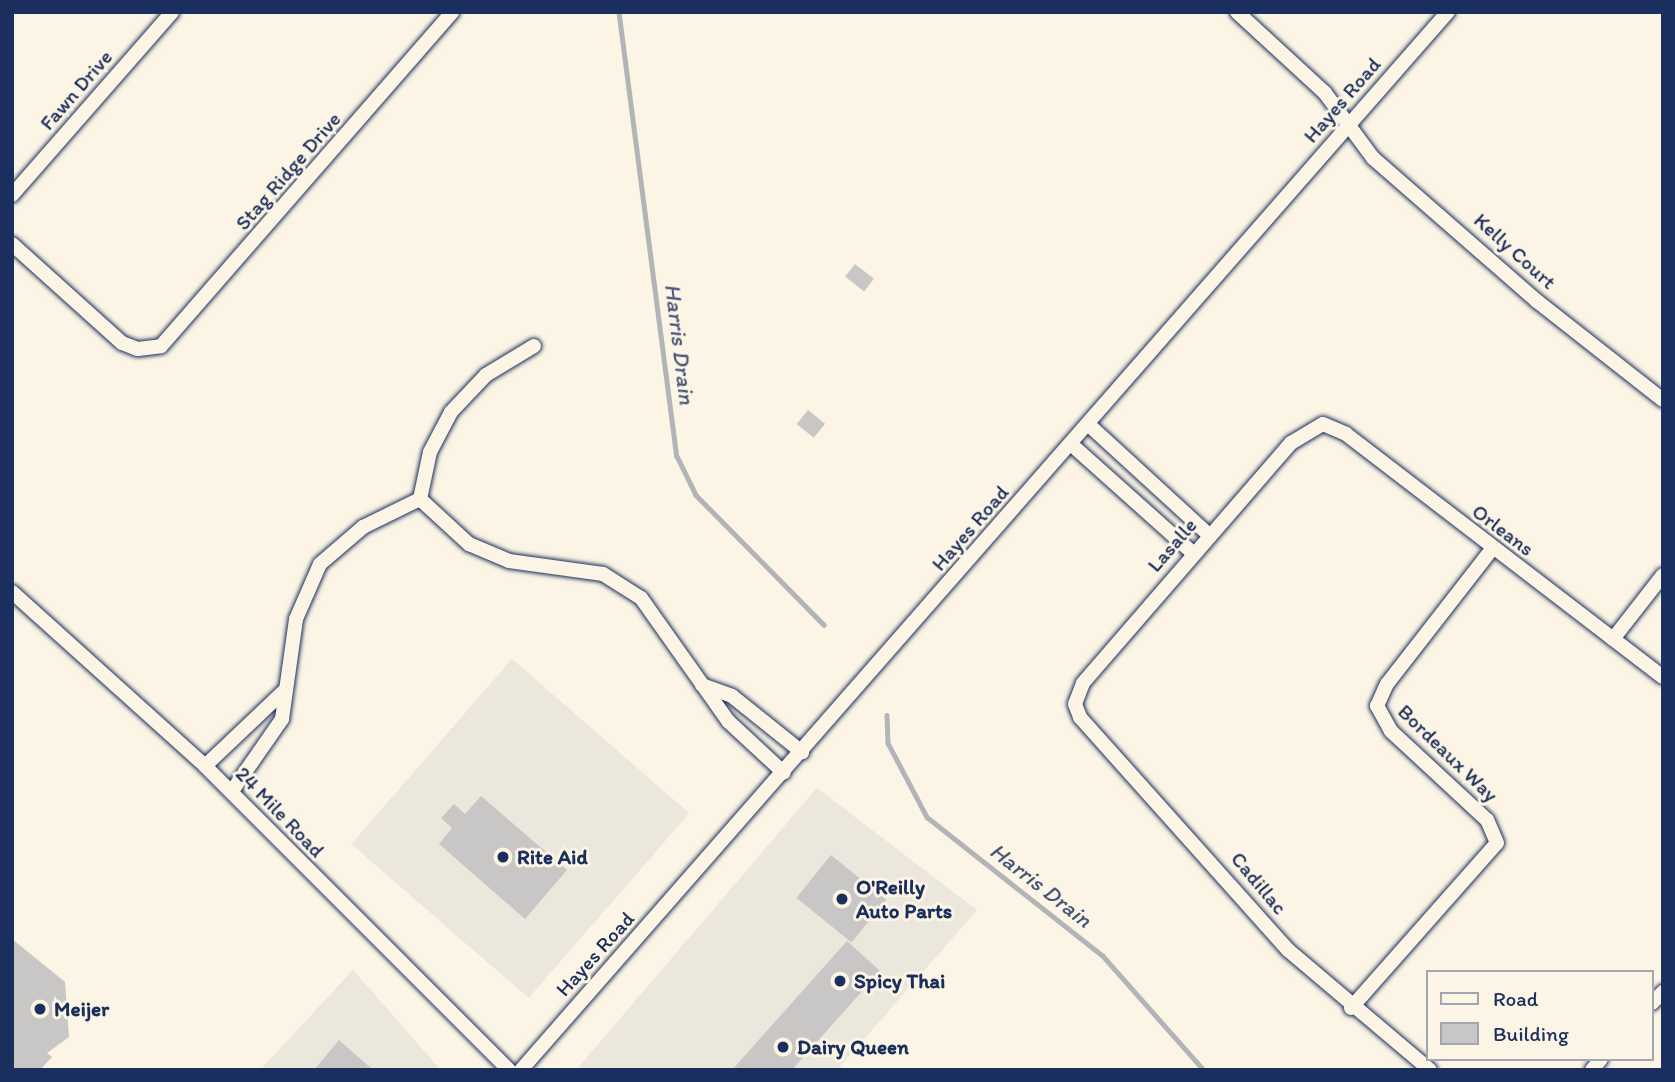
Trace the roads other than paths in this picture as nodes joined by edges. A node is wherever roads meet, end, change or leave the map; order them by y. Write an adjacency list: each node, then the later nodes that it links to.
1 (172, 12): 6 (street, Fawn Drive)
2 (452, 12): 7 (street, Stag Ridge Drive)
3 (1237, 12): 5 (street, Kelly Court)
4 (1448, 12): 5 (street, Hayes Road)
5 (1348, 124): 9 (street, Kelly Court); 10 (street, Hayes Road)
6 (12, 195)
7 (12, 244)
8 (534, 346): 13 (street)
9 (1663, 400)
10 (1089, 425): 12 (street, Hayes Road); 14 (street)
11 (1317, 426): 14 (street, Lasalle); 15 (street, Orleans)
12 (1072, 445): 16 (street); 24 (street, Hayes Road)
13 (420, 499): 21 (street); 22 (street)
14 (1209, 535): 16 (street, Lasalle)
15 (1492, 549): 19 (street, Orleans); 28 (street, Bordeaux Way)
16 (1193, 552): 23 (street, Lasalle)
17 (1663, 575): 19 (street)
18 (12, 592): 25 (street, 24 Mile Road)
19 (1613, 639): 20 (street, Orleans)
20 (1663, 677)
21 (701, 684): 24 (street); 26 (street)
22 (285, 690): 25 (street); 27 (street)
23 (1075, 704): 28 (street, Cadillac)
24 (802, 752): 26 (street, Hayes Road)
25 (205, 766): 27 (street, 24 Mile Road)
26 (784, 773): 30 (street, Hayes Road)
27 (232, 791): 29 (street, 24 Mile Road)
28 (1350, 1008): 31 (street, Cadillac)
29 (509, 1070)
30 (521, 1070)
31 (1430, 1070)

